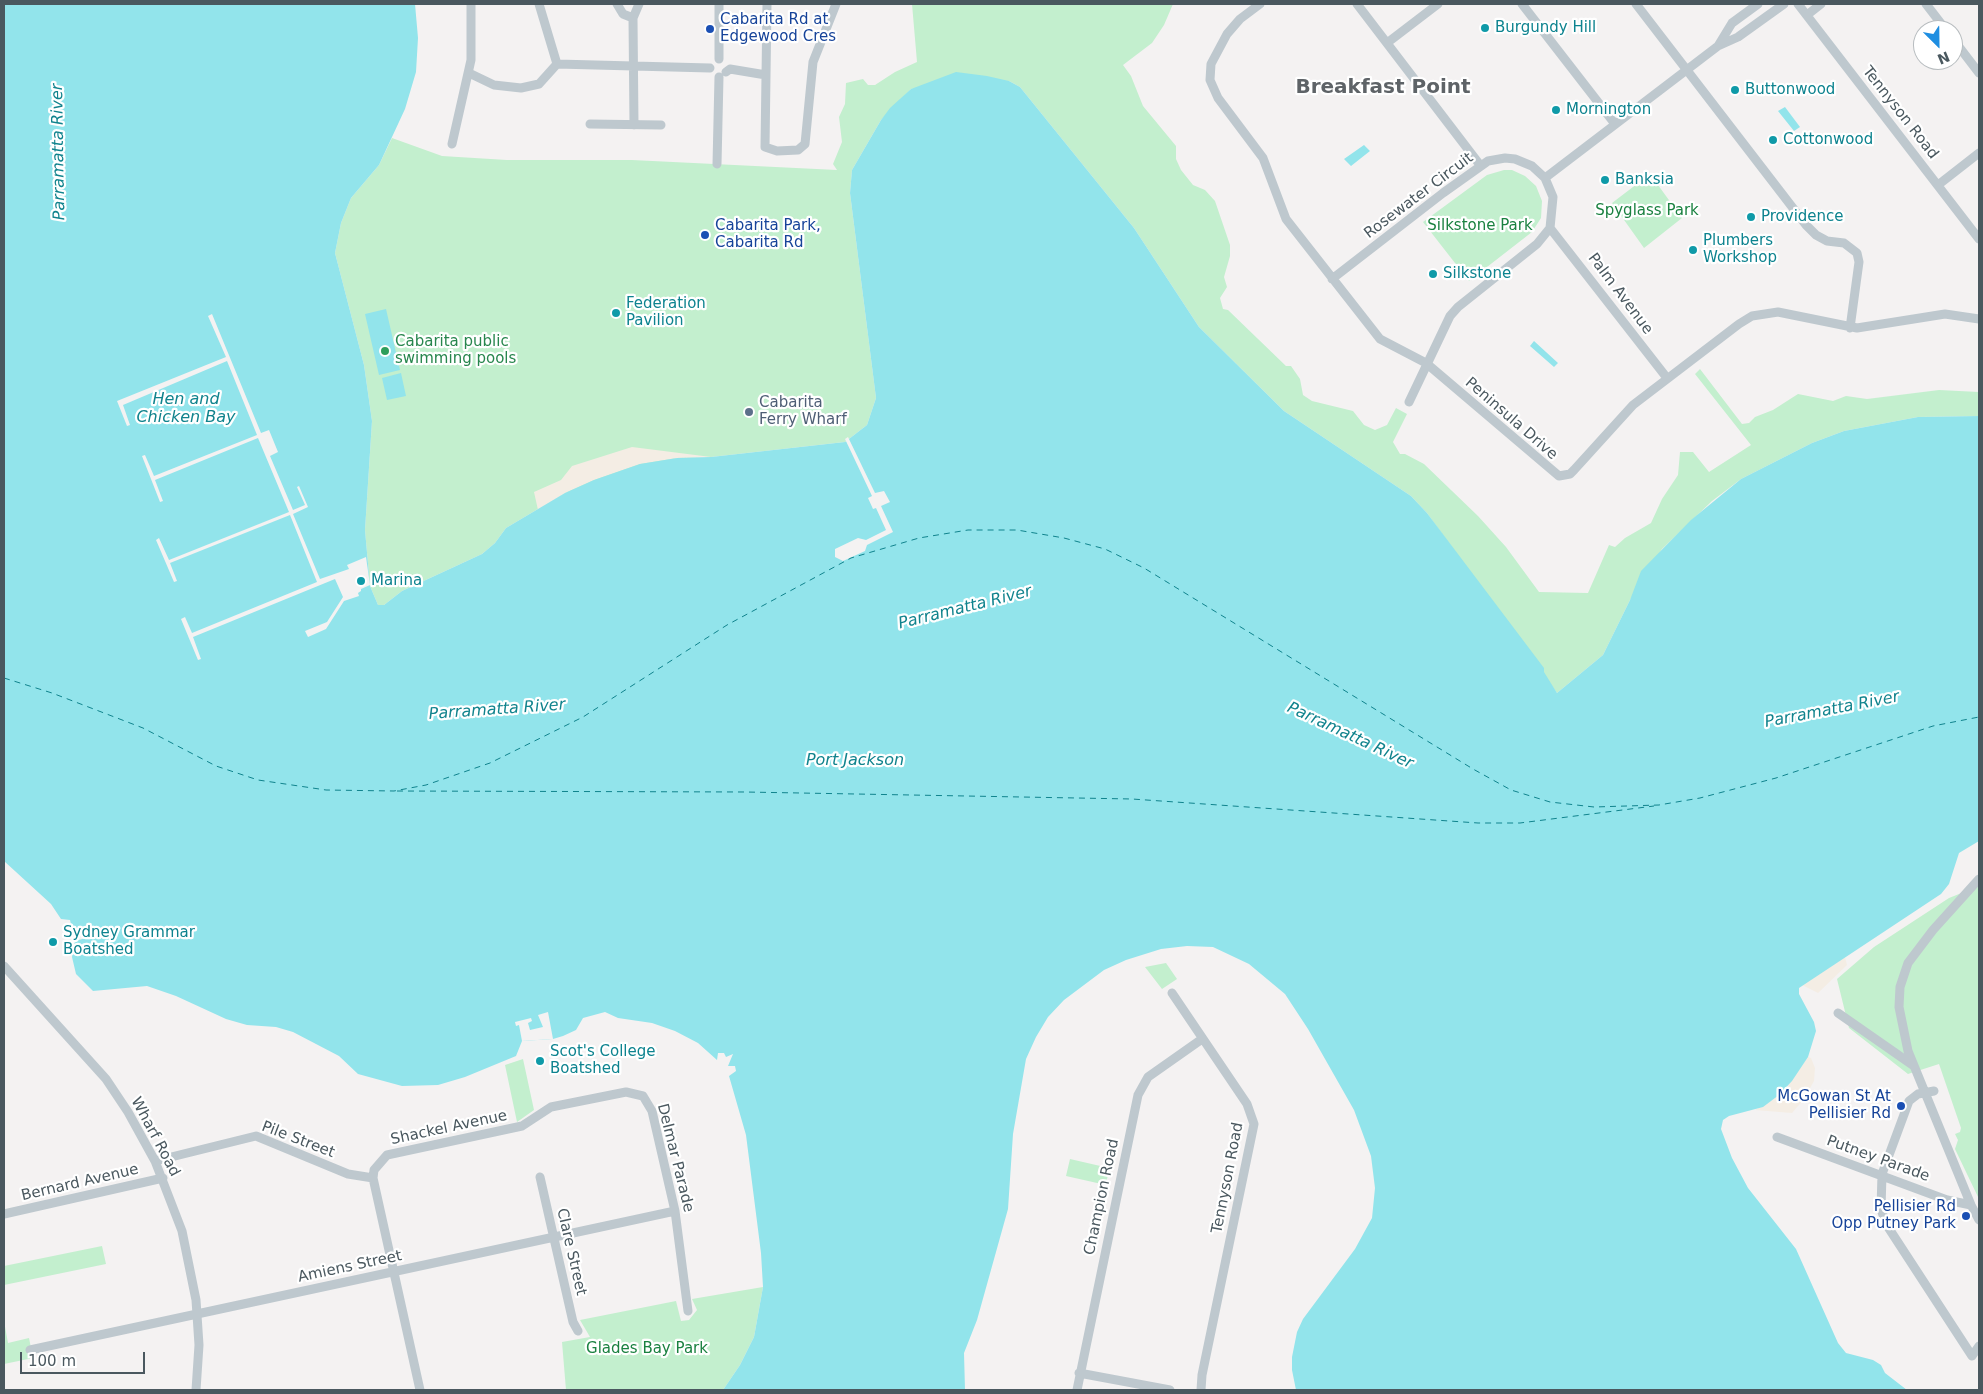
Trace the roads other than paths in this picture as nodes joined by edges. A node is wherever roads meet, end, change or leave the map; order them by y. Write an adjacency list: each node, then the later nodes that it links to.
1 (471, 4): 30 (street)
2 (540, 4): 25 (street)
3 (617, 4): 19 (street)
4 (639, 4): 19 (street)
5 (719, 4): 24 (street)
6 (767, 4): 32 (street)
7 (836, 4): 32 (street)
8 (1260, 4): 46 (street, Peninsula Drive)
9 (1356, 4): 21 (street)
10 (1438, 4): 21 (street)
11 (1522, 4): 36 (street)
12 (1636, 4): 28 (street)
13 (1758, 4): 22 (street)
14 (1784, 4): 22 (street)
15 (1798, 4): 18 (street, Tennyson Road)
16 (1821, 4): 18 (street)
17 (1926, 4): 20 (street)
18 (1807, 15): 43 (street, Tennyson Road)
19 (633, 18): 26 (street)
20 (1938, 20)
21 (1387, 43): 41 (street)
22 (1718, 46): 28 (street)
23 (1963, 52): 31 (street)
24 (719, 59): 27 (street); 29 (street)
25 (557, 64): 26 (street); 30 (street)
26 (632, 67): 27 (street); 35 (street)
27 (710, 68): 33 (street)
28 (1686, 70): 36 (street); 48 (street)
29 (726, 72): 32 (street); 33 (street)
30 (469, 73): 38 (street)
31 (1979, 73)
32 (766, 75)
33 (719, 78): 40 (street)
34 (590, 124): 35 (street)
35 (634, 124): 37 (street)
36 (1615, 124): 42 (street)
37 (661, 125)
38 (452, 144)
39 (1979, 153): 43 (street)
40 (717, 164)
41 (1480, 165): 42 (street, Rosewater Circuit); 46 (street, Rosewater Circuit)
42 (1545, 178): 44 (street)
43 (1938, 185): 45 (street, Tennyson Road)
44 (1550, 228): 49 (street); 50 (street, Palm Avenue)
45 (1979, 239)
46 (1332, 279): 49 (street, Peninsula Drive)
47 (1979, 319): 48 (street, Peninsula Drive)
48 (1850, 328): 50 (street, Peninsula Drive)
49 (1426, 363): 50 (street, Peninsula Drive); 51 (street)
50 (1667, 378)
51 (1409, 402)
52 (1979, 879): 57 (street)
53 (4, 966): 61 (street, Wharf Road)
54 (1172, 993): 56 (street, Tennyson Road)
55 (1838, 1012): 57 (street)
56 (1202, 1039): 77 (street, Champion Road); 82 (street, Tennyson Road)
57 (1915, 1067): 58 (street)
58 (1930, 1092): 63 (street); 66 (street)
59 (534, 1116): 62 (street, Shackel Avenue); 67 (street, Delmar Parade)
60 (1777, 1137): 63 (street, Putney Parade)
61 (155, 1161): 62 (street, Pile Street); 64 (street, Wharf Road)
62 (373, 1174): 71 (street)
63 (1882, 1174): 66 (street, Putney Parade); 75 (street)
64 (163, 1178): 68 (street, Bernard Avenue); 73 (street, Wharf Road)
65 (540, 1178): 70 (street, Clare Street)
66 (1971, 1205): 69 (street)
67 (675, 1211): 70 (street, Amiens Street); 72 (street, Delmar Parade)
68 (4, 1214)
69 (1979, 1220)
70 (554, 1237): 71 (street, Amiens Street); 74 (street, Clare Street)
71 (395, 1272): 73 (street, Amiens Street); 79 (street)
72 (688, 1311)
73 (197, 1314): 76 (street, Amiens Street); 78 (street, Wharf Road)
74 (578, 1331)
75 (1979, 1346)
76 (30, 1350)
77 (1079, 1373): 80 (street, Champion Road); 81 (street)
78 (196, 1390)
79 (420, 1390)
80 (1077, 1390)
81 (1170, 1390)
82 (1202, 1390)

